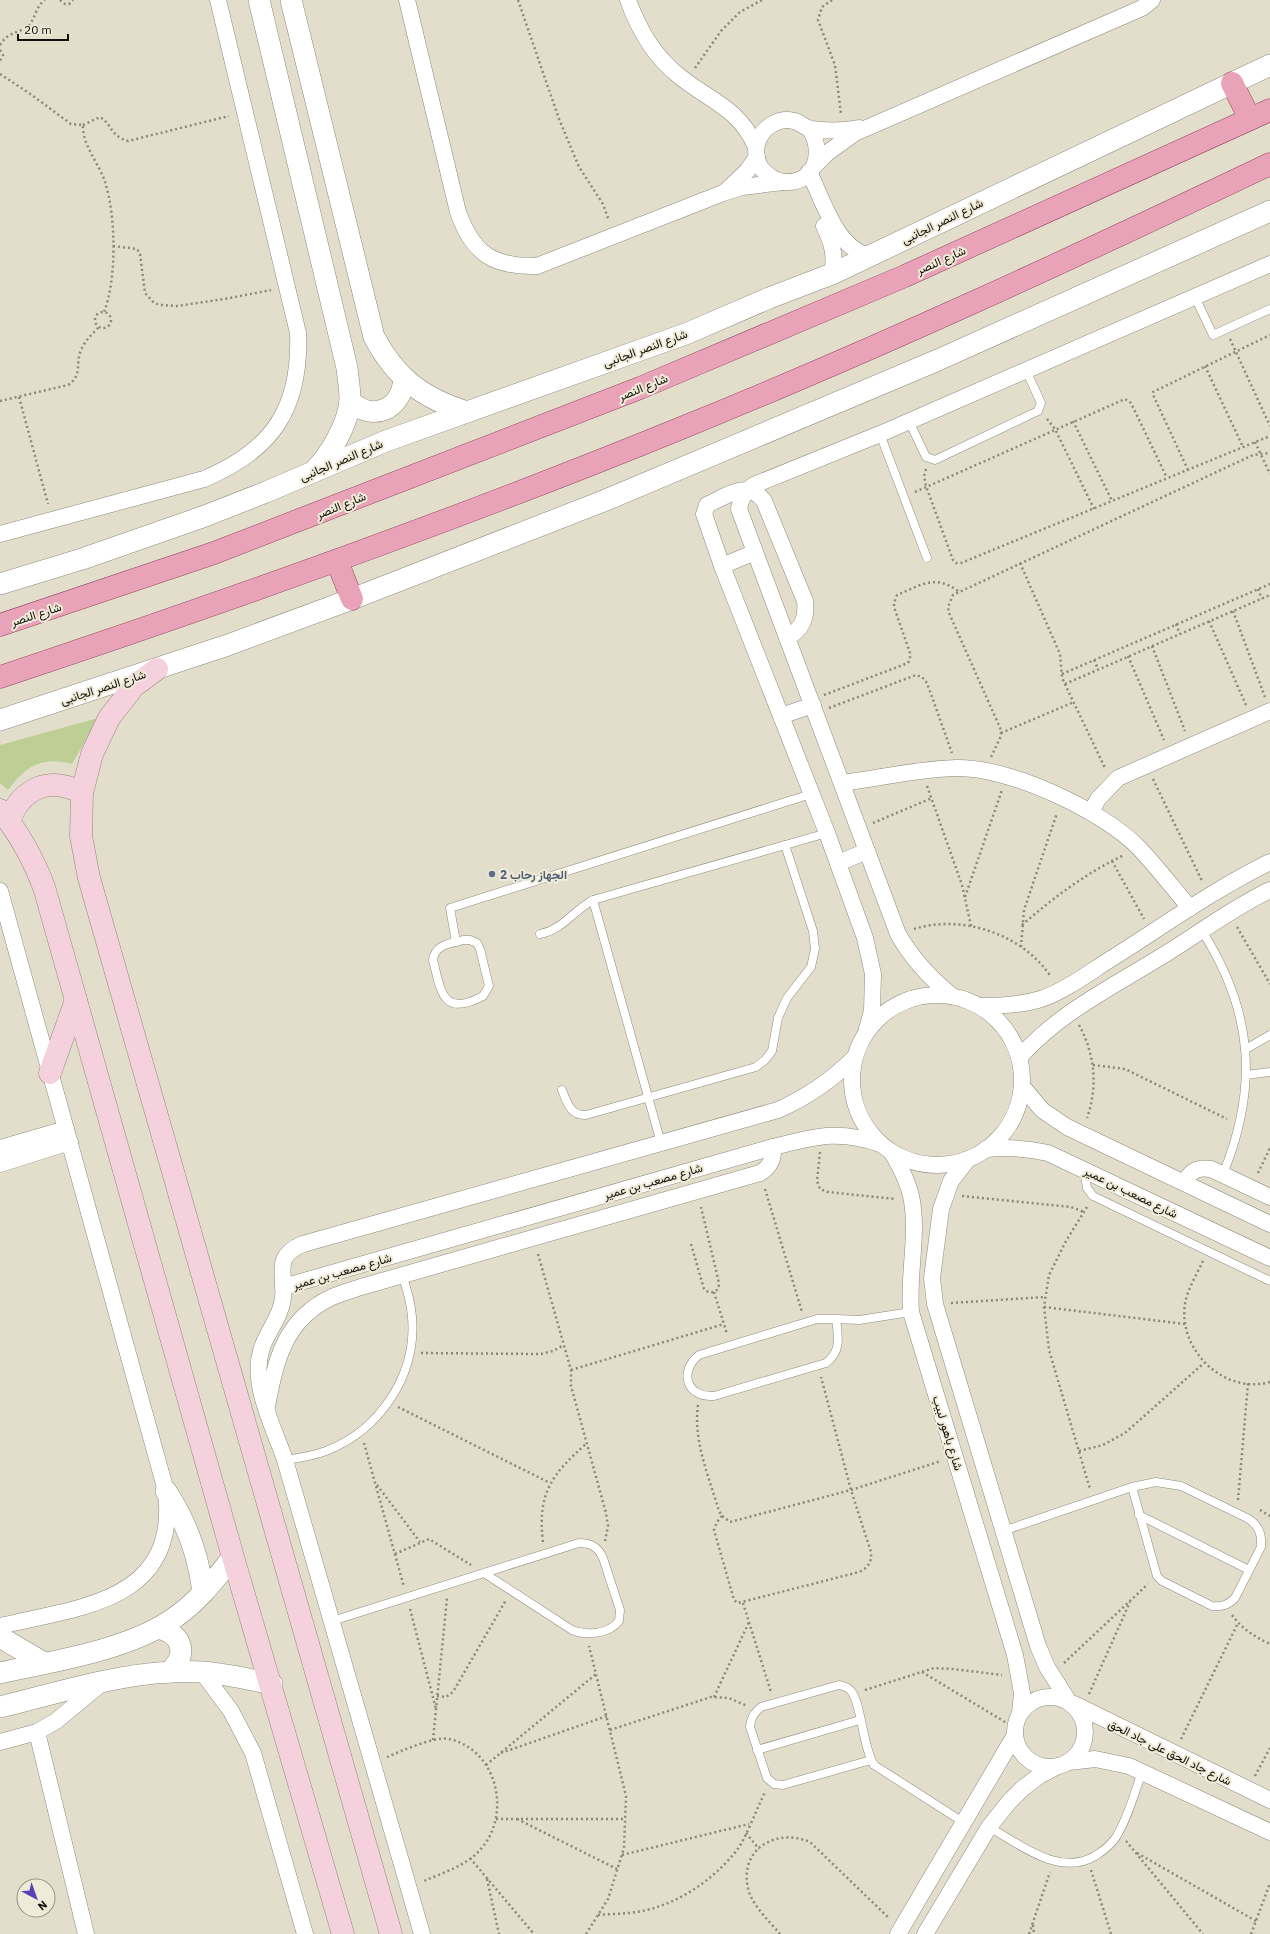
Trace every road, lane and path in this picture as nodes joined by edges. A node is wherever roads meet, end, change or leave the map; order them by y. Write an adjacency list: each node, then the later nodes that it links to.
1 (45, 0): 13 (path)
2 (60, 0): 3 (path)
3 (73, 0)
4 (218, 0): 21 (street)
5 (259, 0): 52 (street)
6 (291, 0): 50 (street)
7 (407, 0): 35 (street)
8 (518, 0): 35 (path)
9 (628, 0): 18 (street)
10 (762, 0): 18 (path)
11 (832, 0): 28 (path)
12 (1152, 0): 26 (street)
13 (0, 45)
14 (0, 50): 15 (path)
15 (0, 61)
16 (1270, 65): 19 (street, شارع النصر الجانبى)
17 (0, 74): 25 (path)
18 (686, 81): 22 (street)
19 (1232, 83): 23 (main road); 37 (street, شارع النصر الجانبى)
20 (1270, 110): 23 (main road, شارع النصر)
21 (245, 112): 25 (path); 40 (street)
22 (732, 112): 24 (street); 29 (street)
23 (1250, 119): 93 (main road, شارع النصر)
24 (776, 122): 27 (street); 29 (street)
25 (83, 125): 36 (path)
26 (871, 126): 28 (street); 31 (street)
27 (808, 128): 28 (street); 31 (street)
28 (844, 130)
29 (756, 152): 32 (street); 33 (street)
30 (1270, 164): 80 (main road)
31 (808, 172): 32 (street); 37 (street); 39 (street)
32 (783, 182): 33 (street)
33 (723, 193): 35 (street)
34 (1270, 211): 88 (street, شارع النصر الجانبى)
35 (615, 236)
36 (113, 246): 40 (path); 43 (path)
37 (870, 256): 39 (street, شارع النصر الجانبى)
38 (1270, 264): 41 (street)
39 (832, 274): 55 (street, شارع النصر الجانبى)
40 (287, 287): 76 (street)
41 (1194, 297): 45 (lane); 49 (street)
42 (1270, 309): 45 (lane)
43 (104, 312): 44 (path); 44 (path)
44 (99, 327): 51 (path)
45 (1226, 330): 47 (path)
46 (1270, 335): 47 (path)
47 (1236, 351): 48 (path); 58 (path)
48 (1205, 366): 63 (path); 67 (path)
49 (1026, 370): 54 (lane); 56 (street)
50 (404, 379): 52 (street); 55 (street)
51 (19, 397): 53 (path); 76 (path)
52 (350, 400): 68 (street)
53 (0, 401)
54 (1038, 411): 59 (path); 66 (lane)
55 (467, 412): 68 (street, شارع النصر الجانبى)
56 (909, 421): 60 (street); 66 (lane)
57 (1072, 421): 59 (path); 70 (path); 74 (path)
58 (1270, 426)
59 (1054, 429): 71 (path); 75 (path)
60 (880, 434): 72 (street); 73 (lane)
61 (1270, 436): 62 (path)
62 (1255, 442): 63 (path); 65 (path)
63 (1243, 447): 67 (path)
64 (1270, 453): 65 (path)
65 (1261, 455): 69 (path); 81 (path)
66 (930, 459): 71 (path)
67 (1188, 470): 70 (path)
68 (310, 474): 83 (street, شارع النصر الجانبى)
69 (1270, 474)
70 (1167, 478): 74 (path)
71 (926, 486): 73 (path); 75 (path)
72 (748, 489): 78 (street); 82 (street); 95 (street)
73 (903, 496): 79 (lane)
74 (1112, 501): 75 (path)
75 (1094, 508)
76 (52, 520): 77 (street)
77 (0, 534)
78 (755, 552): 82 (street); 95 (street)
79 (927, 558)
80 (337, 561): 88 (main road); 102 (main road)
81 (1020, 563): 86 (path); 101 (path)
82 (722, 566): 107 (street)
83 (0, 584)
84 (1270, 584): 85 (path)
85 (1258, 589): 89 (path); 92 (path)
86 (958, 592): 105 (path); 110 (path)
87 (1270, 595): 89 (path)
88 (352, 599): 99 (street, شارع النصر الجانبى)
89 (1262, 599): 90 (path)
90 (1233, 611): 91 (path); 106 (path)
91 (1209, 621): 94 (path); 108 (path)
92 (1176, 624): 94 (path); 98 (path)
93 (0, 625)
94 (1180, 634): 96 (path)
95 (787, 638): 105 (street)
96 (1152, 646): 97 (path); 111 (path)
97 (1128, 656): 100 (path); 112 (path)
98 (1094, 660): 100 (path); 101 (path)
99 (157, 669): 109 (street, شارع النصر الجانبى); 120 (main road)
100 (1098, 669): 103 (path)
101 (1062, 674): 103 (path)
102 (0, 677)
103 (1065, 684): 104 (path)
104 (1074, 702): 110 (path); 118 (path)
105 (813, 706): 107 (street); 114 (path); 119 (street)
106 (1269, 708): 108 (street)
107 (781, 716): 121 (street)
108 (1252, 719): 111 (street)
109 (0, 720)
110 (1001, 733): 116 (path)
111 (1190, 745): 112 (street)
112 (1170, 754): 113 (street)
113 (1146, 764): 118 (street); 136 (path)
114 (957, 768): 115 (street); 116 (street)
115 (921, 771): 119 (street); 123 (path)
116 (984, 771): 117 (street)
117 (1007, 776): 122 (street); 137 (path)
118 (1113, 782): 124 (street)
119 (842, 783): 126 (street)
120 (82, 793): 125 (main road); 320 (main road)
121 (811, 794): 127 (street); 147 (lane)
122 (1062, 797): 124 (street); 141 (path)
123 (932, 798): 126 (path); 137 (path)
124 (1091, 812): 129 (street)
125 (4, 815): 152 (main road)
126 (859, 829): 130 (street)
127 (827, 833): 128 (lane); 132 (street)
128 (785, 845): 138 (lane); 166 (lane)
129 (1139, 847): 131 (path); 139 (street)
130 (867, 851): 132 (street); 146 (street)
131 (1112, 861): 141 (path); 144 (path)
132 (838, 862): 155 (street)
133 (1270, 862): 136 (street)
134 (1270, 890): 140 (street)
135 (0, 891): 162 (street)
136 (1209, 896): 139 (street)
137 (964, 897): 142 (path)
138 (593, 900): 145 (lane); 166 (lane)
139 (1190, 908): 144 (street)
140 (1229, 913): 143 (street); 149 (path)
141 (1022, 925): 148 (path)
142 (971, 926): 146 (path); 148 (path)
143 (1202, 930): 154 (street); 157 (lane)
144 (1152, 933): 150 (street)
145 (540, 934)
146 (898, 934): 151 (street)
147 (456, 942): 147 (lane)
148 (1021, 947): 150 (path)
149 (1270, 984)
150 (1060, 991): 153 (street)
151 (952, 996): 153 (street); 155 (street)
152 (76, 1000): 162 (main road); 237 (main road)
153 (981, 1006): 159 (street)
154 (1072, 1012): 159 (street); 160 (path)
155 (867, 1029): 158 (street)
156 (1270, 1035): 157 (lane)
157 (1246, 1049): 163 (lane)
158 (854, 1058): 171 (street, شارع مصعب بن عمير); 174 (street, شارع باهور لبيب)
159 (1020, 1058): 164 (street)
160 (1093, 1064): 167 (path); 168 (path)
161 (1270, 1072): 163 (lane)
162 (50, 1073): 170 (street)
163 (1246, 1075): 167 (lane)
164 (1022, 1086): 168 (street); 175 (street)
165 (562, 1090): 166 (lane)
166 (648, 1096): 171 (lane)
167 (1240, 1125): 181 (lane)
168 (1080, 1133): 182 (street)
169 (822, 1135): 172 (street, شارع مصعب بن عمير); 174 (street, شارع مصعب بن عمير); 188 (path)
170 (68, 1136): 173 (street); 178 (street); 227 (street)
171 (661, 1143): 197 (street, شارع مصعب بن عمير)
172 (774, 1147): 180 (street); 197 (street, شارع مصعب بن عمير)
173 (0, 1148)
174 (886, 1148): 177 (street, شارع مصعب بن عمير); 188 (street, شارع باهور لبيب)
175 (986, 1148): 177 (street); 179 (street, شارع مصعب بن عمير)
176 (1270, 1148): 183 (path)
177 (968, 1159): 185 (street, شارع باهور لبيب)
178 (0, 1164)
179 (1083, 1169): 186 (lane); 194 (street, شارع مصعب بن عمير)
180 (760, 1173): 184 (street); 204 (path)
181 (1223, 1174): 182 (street); 183 (street)
182 (1185, 1183): 190 (street)
183 (1251, 1188): 187 (street)
184 (698, 1191): 191 (street); 198 (path)
185 (945, 1194): 189 (path); 200 (street, شارع باهور لبيب)
186 (1094, 1196): 189 (path); 193 (lane)
187 (1270, 1197)
188 (912, 1201): 202 (street, شارع باهور لبيب)
189 (1084, 1212): 199 (path)
190 (1270, 1224)
191 (534, 1238): 195 (street); 207 (path)
192 (691, 1244): 198 (path)
193 (1207, 1251): 196 (lane); 206 (path)
194 (1270, 1258)
195 (402, 1275): 209 (lane); 217 (street)
196 (1270, 1281)
197 (283, 1287): 217 (street)
198 (714, 1292): 205 (path)
199 (1045, 1297): 200 (path); 201 (path)
200 (935, 1304): 232 (street, شارع باهور لبيب)
201 (1044, 1307): 206 (path); 220 (path)
202 (911, 1312): 203 (lane); 221 (street, شارع باهور لبيب)
203 (836, 1319): 204 (lane); 211 (lane)
204 (805, 1322): 208 (lane)
205 (724, 1324): 208 (path); 212 (path)
206 (1185, 1324): 210 (path)
207 (564, 1345): 209 (path); 212 (path)
208 (731, 1345): 215 (lane)
209 (410, 1352): 216 (lane)
210 (1204, 1363): 214 (path); 220 (path)
211 (818, 1365): 215 (lane); 226 (path)
212 (571, 1370): 219 (path)
213 (1270, 1382): 214 (path)
214 (1248, 1383): 229 (path)
215 (699, 1394): 231 (path)
216 (389, 1402): 218 (lane); 224 (path)
217 (267, 1407): 222 (street)
218 (361, 1431): 222 (lane); 223 (path)
219 (587, 1443): 224 (path); 234 (path)
220 (1079, 1451): 228 (path)
221 (955, 1456): 226 (path); 263 (street, شارع باهور لبيب)
222 (285, 1460): 248 (street)
223 (375, 1483): 233 (path); 235 (path)
224 (550, 1483): 236 (path)
225 (1132, 1487): 228 (lane); 229 (lane); 230 (lane)
226 (851, 1490): 231 (path); 246 (path)
227 (166, 1491): 243 (street); 251 (street)
228 (1094, 1500): 232 (lane)
229 (1236, 1513): 238 (lane)
230 (1139, 1515): 238 (lane); 240 (lane)
231 (722, 1516): 246 (path)
232 (1003, 1531): 262 (street, شارع باهور لبيب)
233 (420, 1542): 235 (path); 239 (path)
234 (600, 1551): 236 (lane); 253 (lane)
235 (395, 1554): 244 (path)
236 (545, 1554): 239 (lane)
237 (233, 1557): 243 (street); 265 (main road)
238 (1249, 1570): 247 (lane)
239 (484, 1573): 241 (lane); 242 (lane)
240 (1157, 1576): 245 (path); 247 (lane)
241 (448, 1584): 244 (lane); 267 (path)
242 (511, 1591): 253 (lane); 267 (path)
243 (203, 1593): 252 (street)
244 (407, 1597): 248 (lane); 272 (path)
245 (1131, 1600): 262 (path); 270 (path)
246 (743, 1603): 249 (path)
247 (1224, 1605): 250 (path)
248 (332, 1621): 287 (street)
249 (750, 1622): 268 (path); 269 (path)
250 (1238, 1623): 255 (path); 285 (path)
251 (0, 1626)
252 (158, 1628): 256 (street); 257 (street)
253 (586, 1634): 261 (path)
254 (0, 1637): 256 (street)
255 (1270, 1644)
256 (44, 1663): 260 (street)
257 (169, 1672): 258 (street); 264 (street)
258 (202, 1672): 265 (street); 318 (street)
259 (921, 1672): 263 (path); 266 (path); 279 (path)
260 (0, 1673)
261 (596, 1674): 275 (path); 284 (path)
262 (1052, 1674): 270 (street, شارع باهور لبيب)
263 (1020, 1677): 274 (street, شارع باهور لبيب)
264 (102, 1682): 271 (street); 278 (street)
265 (272, 1684): 319 (main road)
266 (853, 1694): 269 (lane); 276 (lane)
267 (438, 1696): 272 (path)
268 (714, 1697): 273 (path); 277 (path)
269 (774, 1703): 273 (lane)
270 (1074, 1704): 274 (street); 285 (street, شارع جاد الحق على جاد الحق); 288 (street)
271 (0, 1707)
272 (436, 1709): 280 (path)
273 (756, 1712): 283 (lane)
274 (1020, 1713): 279 (street)
275 (607, 1716): 277 (path); 284 (path)
276 (860, 1720): 283 (lane); 286 (lane)
277 (610, 1730): 296 (path)
278 (37, 1732): 281 (street); 317 (street)
279 (1015, 1732): 288 (street); 297 (street)
280 (433, 1740): 287 (path); 289 (path)
281 (0, 1742)
282 (1270, 1748): 292 (path)
283 (758, 1750): 291 (lane)
284 (499, 1754): 289 (path)
285 (1174, 1754): 292 (street, شارع جاد الحق على جاد الحق)
286 (871, 1760): 291 (lane); 297 (lane)
287 (372, 1762): 312 (street)
288 (1063, 1764): 290 (street); 299 (street)
289 (486, 1765): 294 (path)
290 (1142, 1772): 300 (lane); 302 (street)
291 (770, 1782): 298 (path)
292 (1248, 1789): 293 (street, شارع جاد الحق على جاد الحق)
293 (1270, 1800)
294 (496, 1819): 295 (path); 306 (path)
295 (517, 1819): 296 (path); 309 (path)
296 (625, 1819): 305 (path)
297 (963, 1822): 316 (street)
298 (749, 1824): 301 (path); 305 (path)
299 (990, 1827): 308 (lane); 326 (street)
300 (1119, 1831): 304 (path); 307 (lane)
301 (746, 1832): 303 (path); 313 (path)
302 (1270, 1832)
303 (759, 1849): 316 (path); 325 (path)
304 (1137, 1854): 315 (path); 330 (path)
305 (622, 1855): 309 (path)
306 (470, 1858): 310 (path); 312 (path)
307 (1088, 1860): 308 (lane); 329 (path)
308 (1053, 1862): 314 (path)
309 (617, 1869): 313 (path)
310 (487, 1878): 322 (path); 323 (path)
311 (1270, 1883): 315 (path)
312 (409, 1888): 321 (street)
313 (598, 1915): 324 (path)
314 (1033, 1922): 327 (path); 328 (path)
315 (1256, 1922): 331 (path)
316 (899, 1932)
317 (86, 1934)
318 (305, 1934)
319 (343, 1934)
320 (391, 1934)
321 (422, 1934)
322 (499, 1934)
323 (534, 1934)
324 (586, 1934)
325 (780, 1934)
326 (925, 1934)
327 (1029, 1934)
328 (1034, 1934)
329 (1111, 1934)
330 (1203, 1934)
331 (1251, 1934)

